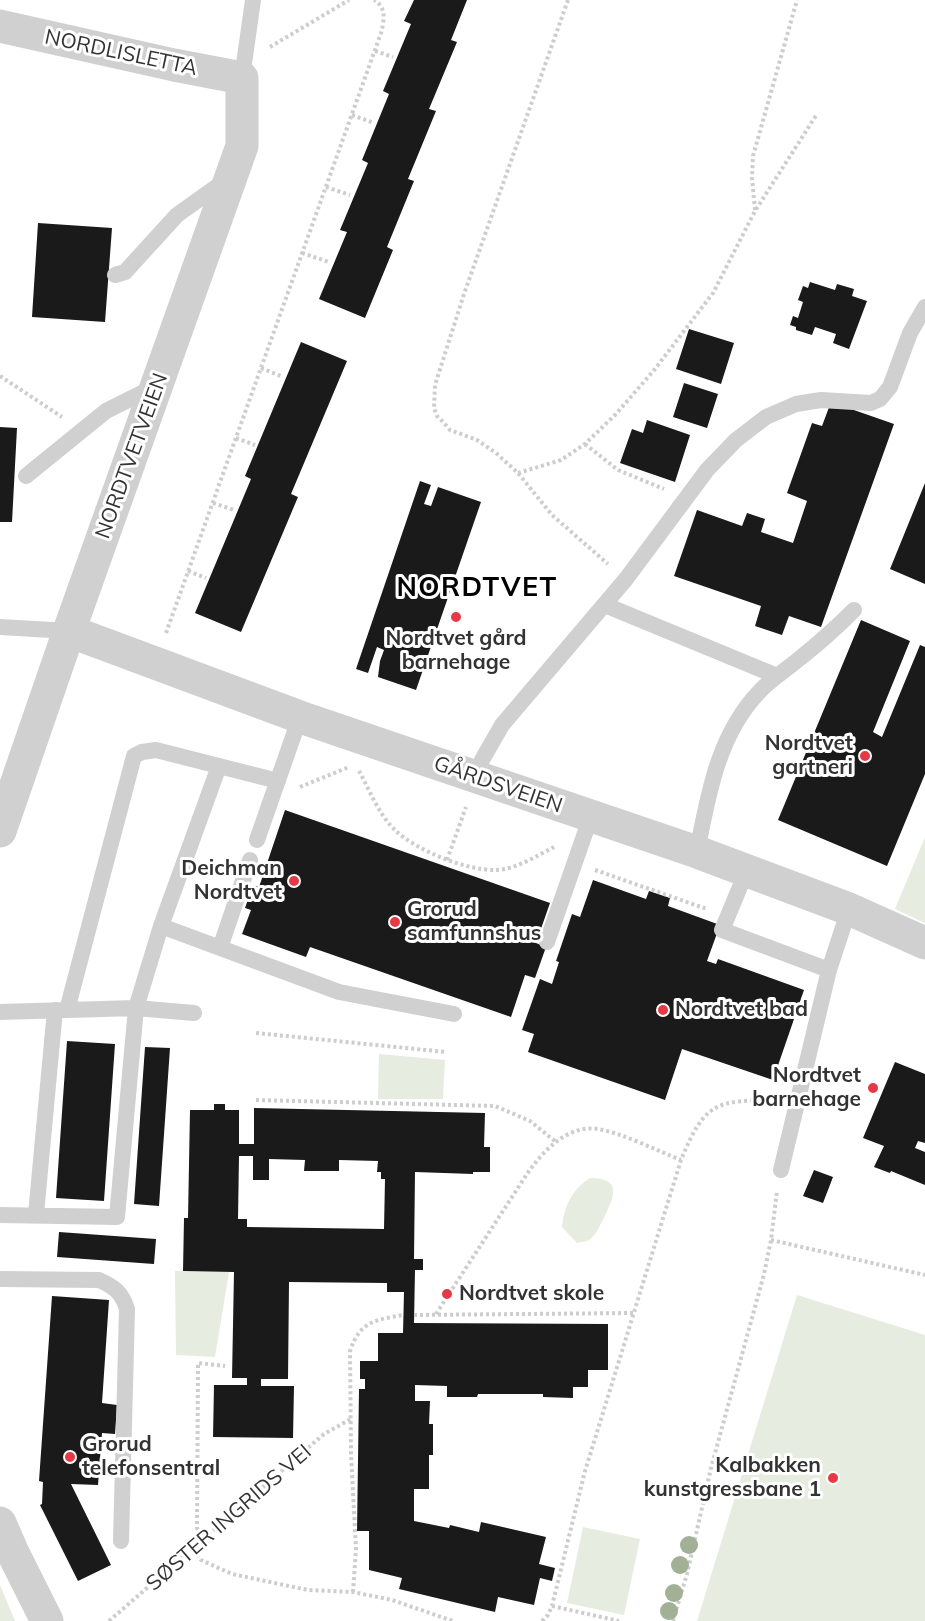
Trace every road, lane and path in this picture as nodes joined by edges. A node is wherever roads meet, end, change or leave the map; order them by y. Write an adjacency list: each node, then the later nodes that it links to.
1 (253, 0): 10 (lane)
2 (349, 0): 10 (path)
3 (374, 0): 6 (path)
4 (567, 0): 30 (path)
5 (797, 0): 17 (path)
6 (381, 1): 8 (path)
7 (0, 26): 10 (street, NORDLISLETTA)
8 (375, 51): 9 (path); 12 (path)
9 (393, 57)
10 (244, 64): 14 (street, NORDTVETVEIEN)
11 (817, 114): 17 (path)
12 (352, 115): 13 (path); 15 (path)
13 (374, 123)
14 (232, 176): 20 (lane); 25 (street, NORDTVETVEIEN)
15 (326, 187): 16 (path); 18 (path)
16 (350, 195)
17 (755, 211): 28 (path)
18 (302, 253): 19 (path); 22 (path)
19 (329, 262)
20 (115, 275)
21 (925, 308): 32 (lane)
22 (261, 368): 24 (path); 27 (path)
23 (0, 376): 26 (path)
24 (283, 376)
25 (157, 385): 26 (lane); 41 (street, NORDTVETVEIEN)
26 (80, 430): 31 (lane)
27 (236, 438): 29 (path); 33 (path)
28 (585, 444): 30 (path); 32 (path)
29 (255, 446)
30 (518, 473): 37 (path)
31 (26, 476)
32 (687, 497): 37 (lane)
33 (213, 502): 34 (path); 35 (path)
34 (234, 510)
35 (188, 571): 36 (path); 42 (path)
36 (206, 578)
37 (626, 579): 38 (lane)
38 (605, 604): 43 (lane); 46 (lane)
39 (854, 610): 43 (lane)
40 (0, 627): 41 (lane)
41 (69, 631): 42 (street, GÅRDSVEIEN); 51 (street, NORDTVETVEIEN)
42 (155, 662): 44 (street, GÅRDSVEIEN)
43 (777, 676): 53 (lane)
44 (300, 717): 46 (street, GÅRDSVEIEN); 47 (lane)
45 (219, 766): 47 (lane); 60 (lane); 66 (lane)
46 (476, 778): 50 (street, GÅRDSVEIEN)
47 (278, 781): 48 (lane)
48 (271, 799): 52 (lane); 55 (path)
49 (462, 818): 55 (path)
50 (587, 829): 53 (street, GÅRDSVEIEN); 55 (path); 56 (lane)
51 (0, 831)
52 (257, 840)
53 (697, 852): 57 (street, GÅRDSVEIEN)
54 (250, 860): 63 (lane)
55 (447, 860)
56 (576, 863): 59 (path); 61 (lane)
57 (747, 870): 58 (street, GÅRDSVEIEN); 59 (lane)
58 (849, 909): 62 (street, GÅRDSVEIEN); 64 (lane)
59 (728, 916): 64 (lane)
60 (161, 926): 63 (lane); 65 (lane)
61 (547, 942)
62 (925, 943)
63 (220, 948): 69 (lane)
64 (829, 970): 73 (lane)
65 (136, 1008): 66 (lane); 68 (lane); 77 (lane)
66 (61, 1010): 67 (lane); 77 (lane)
67 (0, 1012)
68 (194, 1013)
69 (454, 1014)
70 (256, 1033): 71 (path)
71 (446, 1052)
72 (256, 1100): 74 (path)
73 (796, 1102): 75 (path); 76 (lane)
74 (556, 1142): 75 (path); 83 (path)
75 (681, 1160): 82 (path)
76 (781, 1170): 79 (path)
77 (36, 1214): 78 (lane)
78 (0, 1215)
79 (771, 1240): 80 (path); 99 (path)
80 (925, 1275)
81 (0, 1279): 90 (lane)
82 (633, 1313): 83 (path); 93 (path)
83 (436, 1314): 85 (path)
84 (403, 1315): 87 (path)
85 (414, 1315)
86 (225, 1366): 89 (path)
87 (351, 1419): 89 (path, SØSTER INGRIDS VEI); 92 (path)
88 (0, 1523): 94 (street)
89 (204, 1540): 91 (path, SØSTER INGRIDS VEI)
90 (122, 1541)
91 (193, 1550): 92 (path); 95 (path, SØSTER INGRIDS VEI)
92 (352, 1593): 96 (path)
93 (552, 1606): 97 (path); 98 (path)
94 (47, 1621)
95 (109, 1621)
96 (453, 1621)
97 (542, 1621)
98 (619, 1621)
99 (673, 1621)

